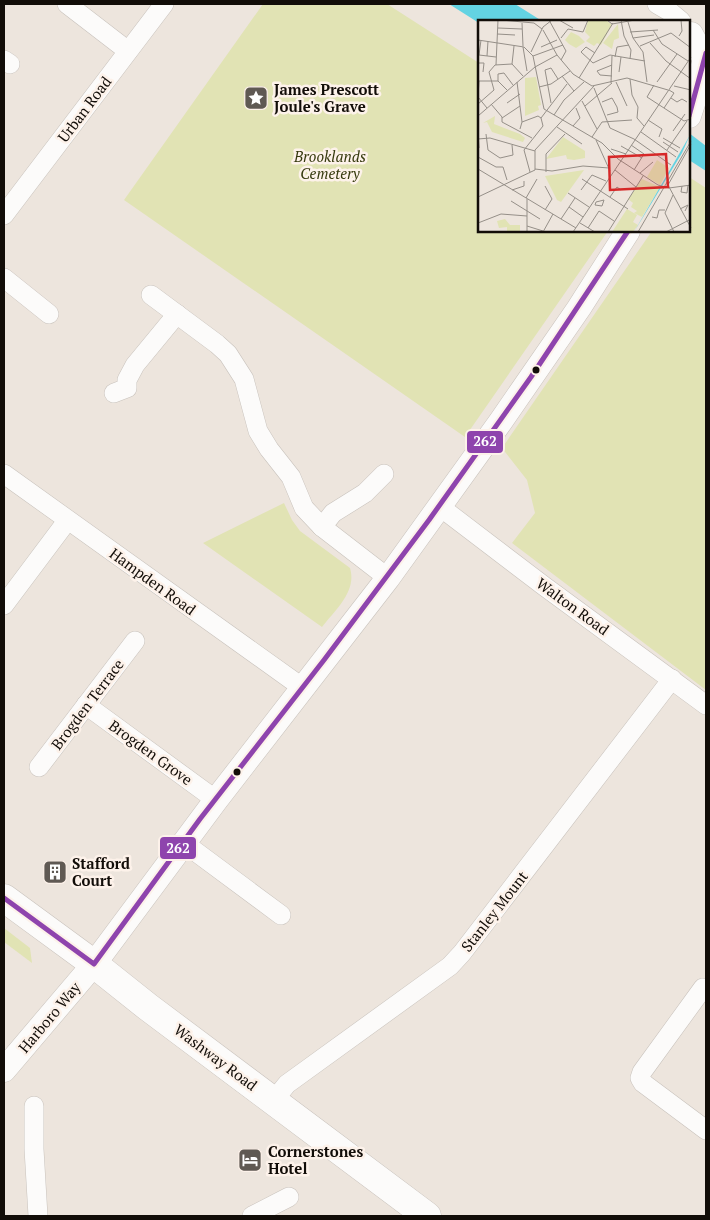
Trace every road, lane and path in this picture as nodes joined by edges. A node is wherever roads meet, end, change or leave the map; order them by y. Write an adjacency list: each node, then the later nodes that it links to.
1 (67, 4): 6 (street)
2 (164, 4): 6 (street, Urban Road)
3 (657, 4): 4 (street)
4 (678, 20)
5 (690, 33): 7 (main road)
6 (128, 51): 9 (street, Urban Road)
7 (706, 56): 8 (main road)
8 (690, 112)
9 (4, 215)
10 (627, 232): 18 (main road, Harboro Way)
11 (4, 278): 13 (street)
12 (151, 295): 14 (street)
13 (49, 314)
14 (178, 314): 15 (street); 20 (street)
15 (127, 392)
16 (388, 473): 20 (street)
17 (4, 474): 19 (street, Hampden Road)
18 (439, 506): 21 (main road, Harboro Way); 24 (street, Walton Road)
19 (68, 521): 22 (street); 25 (street, Hampden Road)
20 (322, 527): 21 (street)
21 (388, 578): 25 (main road, Harboro Way)
22 (4, 605)
23 (135, 640): 26 (street, Brogden Terrace)
24 (672, 678): 27 (street, Walton Road); 36 (street, Stanley Mount)
25 (303, 688): 29 (main road, Harboro Way)
26 (86, 705): 28 (street, Brogden Terrace); 29 (street, Brogden Grove)
27 (706, 705)
28 (39, 767)
29 (216, 800): 30 (main road, Harboro Way)
30 (184, 843): 32 (street); 33 (main road, Harboro Way)
31 (4, 898): 33 (highway, Washway Road)
32 (281, 915)
33 (94, 964): 35 (main road, Harboro Way); 36 (highway, Washway Road)
34 (703, 988): 38 (street)
35 (4, 1070)
36 (274, 1100): 42 (highway, Washway Road)
37 (34, 1106): 40 (street)
38 (706, 1130)
39 (288, 1197): 41 (street)
40 (38, 1216)
41 (252, 1216)
42 (427, 1216)

